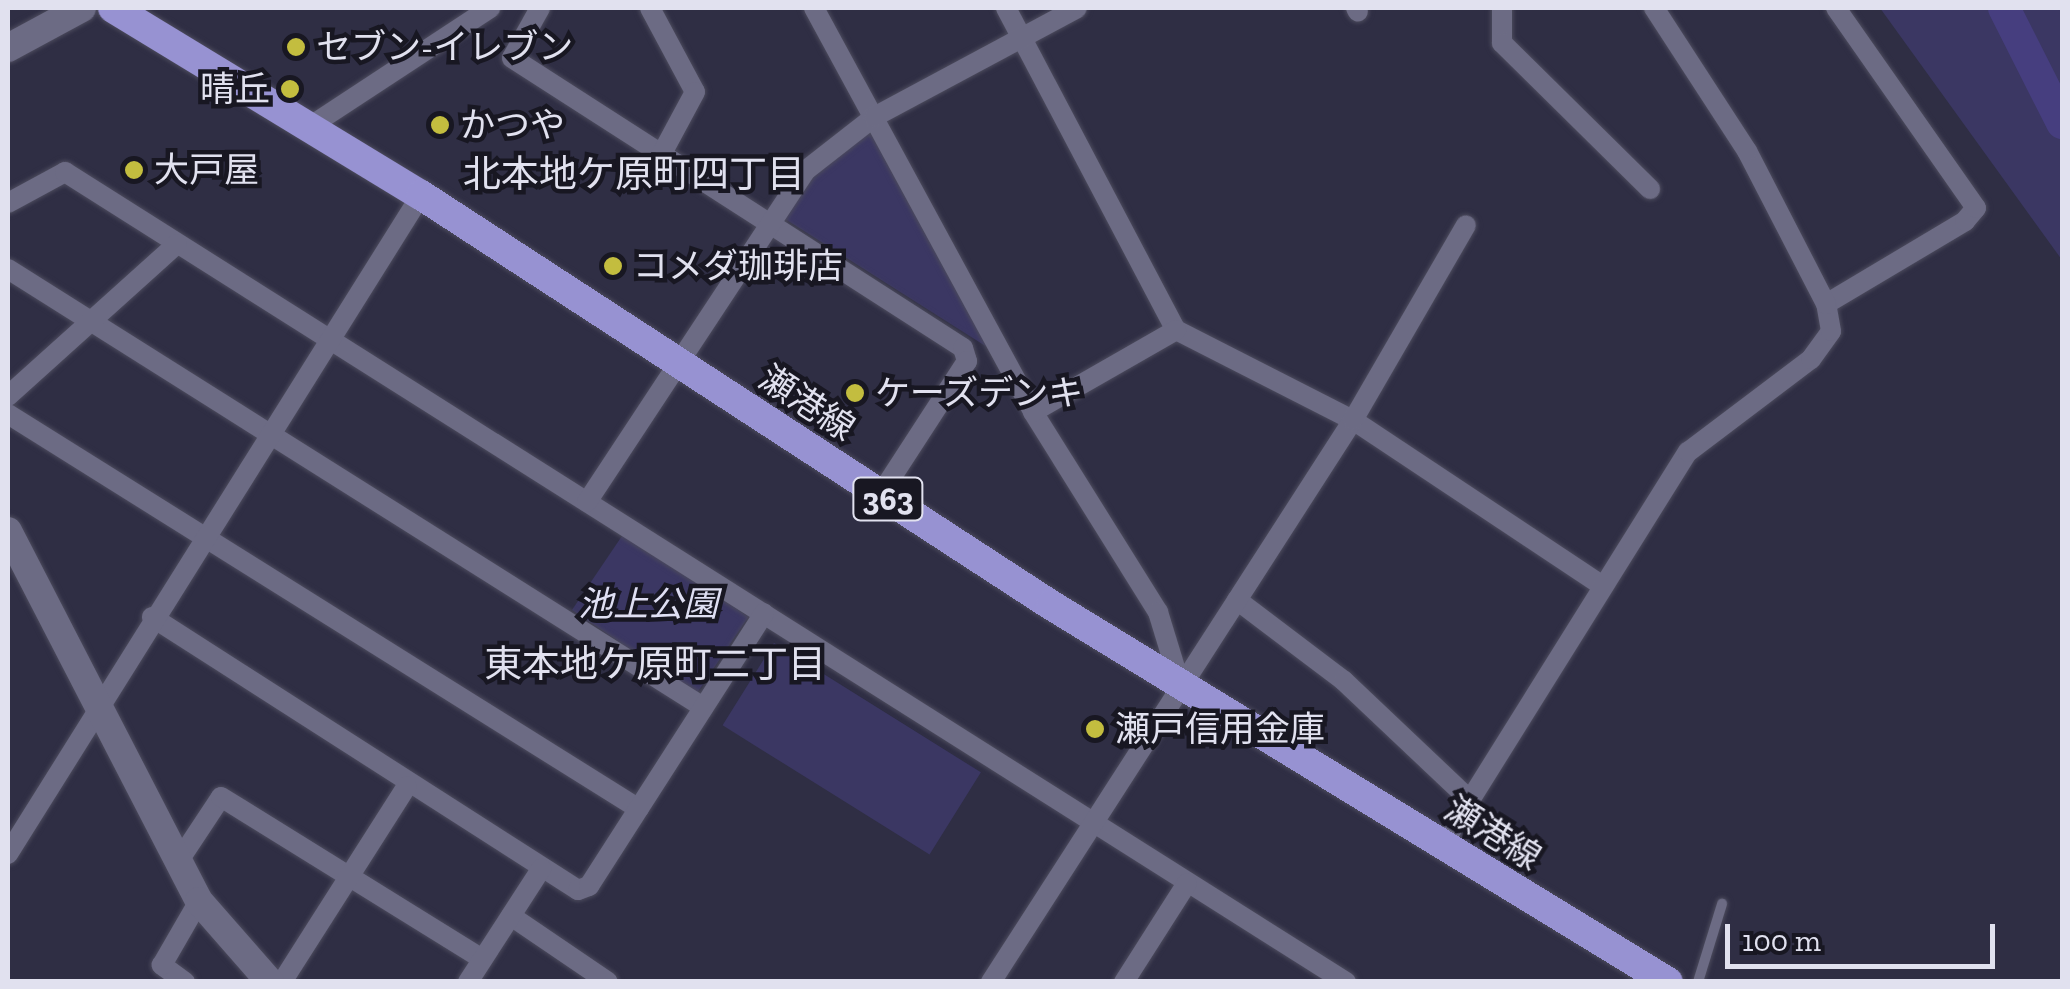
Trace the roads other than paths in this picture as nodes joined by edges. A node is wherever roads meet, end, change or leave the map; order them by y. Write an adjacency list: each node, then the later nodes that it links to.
1 (82, 8): 13 (street)
2 (113, 8): 15 (highway, 瀬港線 / 363)
3 (540, 8): 16 (street)
4 (650, 8): 16 (street)
5 (814, 8): 14 (street)
6 (1006, 8): 12 (street)
7 (1077, 8): 12 (street)
8 (1502, 8): 17 (street)
9 (1654, 8): 24 (street)
10 (1836, 8): 24 (street)
11 (479, 11): 15 (street)
12 (1022, 38): 14 (street); 26 (street)
13 (8, 48)
14 (874, 117): 20 (street); 30 (street)
15 (309, 127): 18 (highway, 瀬港線 / 363)
16 (660, 157): 20 (street)
17 (1650, 189)
18 (420, 195): 27 (street); 28 (highway, 瀬港線 / 363)
19 (8, 203): 22 (street)
20 (765, 224): 28 (street); 34 (street)
21 (1466, 225): 32 (street)
22 (178, 244): 25 (street); 27 (street)
23 (8, 269): 25 (street)
24 (1826, 304): 38 (street)
25 (90, 326): 29 (street); 33 (street)
26 (1176, 330): 30 (street); 32 (street)
27 (329, 339): 33 (street); 35 (street)
28 (676, 362): 34 (highway, 瀬港線 / 363); 35 (street)
29 (8, 396)
30 (1033, 412): 42 (street)
31 (8, 414): 37 (street)
32 (1353, 420): 38 (street); 39 (street)
33 (268, 434): 37 (street); 44 (street)
34 (880, 495): 42 (highway, 瀬港線 / 363)
35 (587, 502): 40 (street)
36 (8, 530): 43 (street)
37 (201, 538): 41 (street); 47 (street)
38 (1603, 586): 46 (street)
39 (1236, 600): 42 (street); 46 (street)
40 (764, 613): 44 (street); 48 (street)
41 (152, 617): 43 (street); 45 (street)
42 (1180, 684): 48 (street); 49 (highway, 瀬港線 / 363)
43 (100, 704): 50 (street); 51 (street)
44 (703, 707): 47 (street)
45 (407, 786): 52 (street); 53 (street)
46 (1470, 800): 49 (street)
47 (638, 809): 52 (street)
48 (1092, 823): 54 (street); 64 (street)
49 (1442, 844): 67 (highway, 瀬港線 / 363)
50 (8, 854)
51 (180, 859): 53 (street); 55 (street)
52 (541, 869): 57 (street)
53 (347, 880): 58 (street); 61 (street)
54 (1187, 883): 65 (street); 66 (street)
55 (198, 901): 59 (street); 60 (street)
56 (1722, 904): 68 (lane)
57 (510, 916): 58 (street); 63 (street)
58 (482, 960): 62 (street)
59 (185, 982)
60 (270, 982)
61 (282, 982)
62 (468, 982)
63 (608, 982)
64 (991, 982)
65 (1124, 982)
66 (1346, 982)
67 (1668, 982)
68 (1698, 982)

